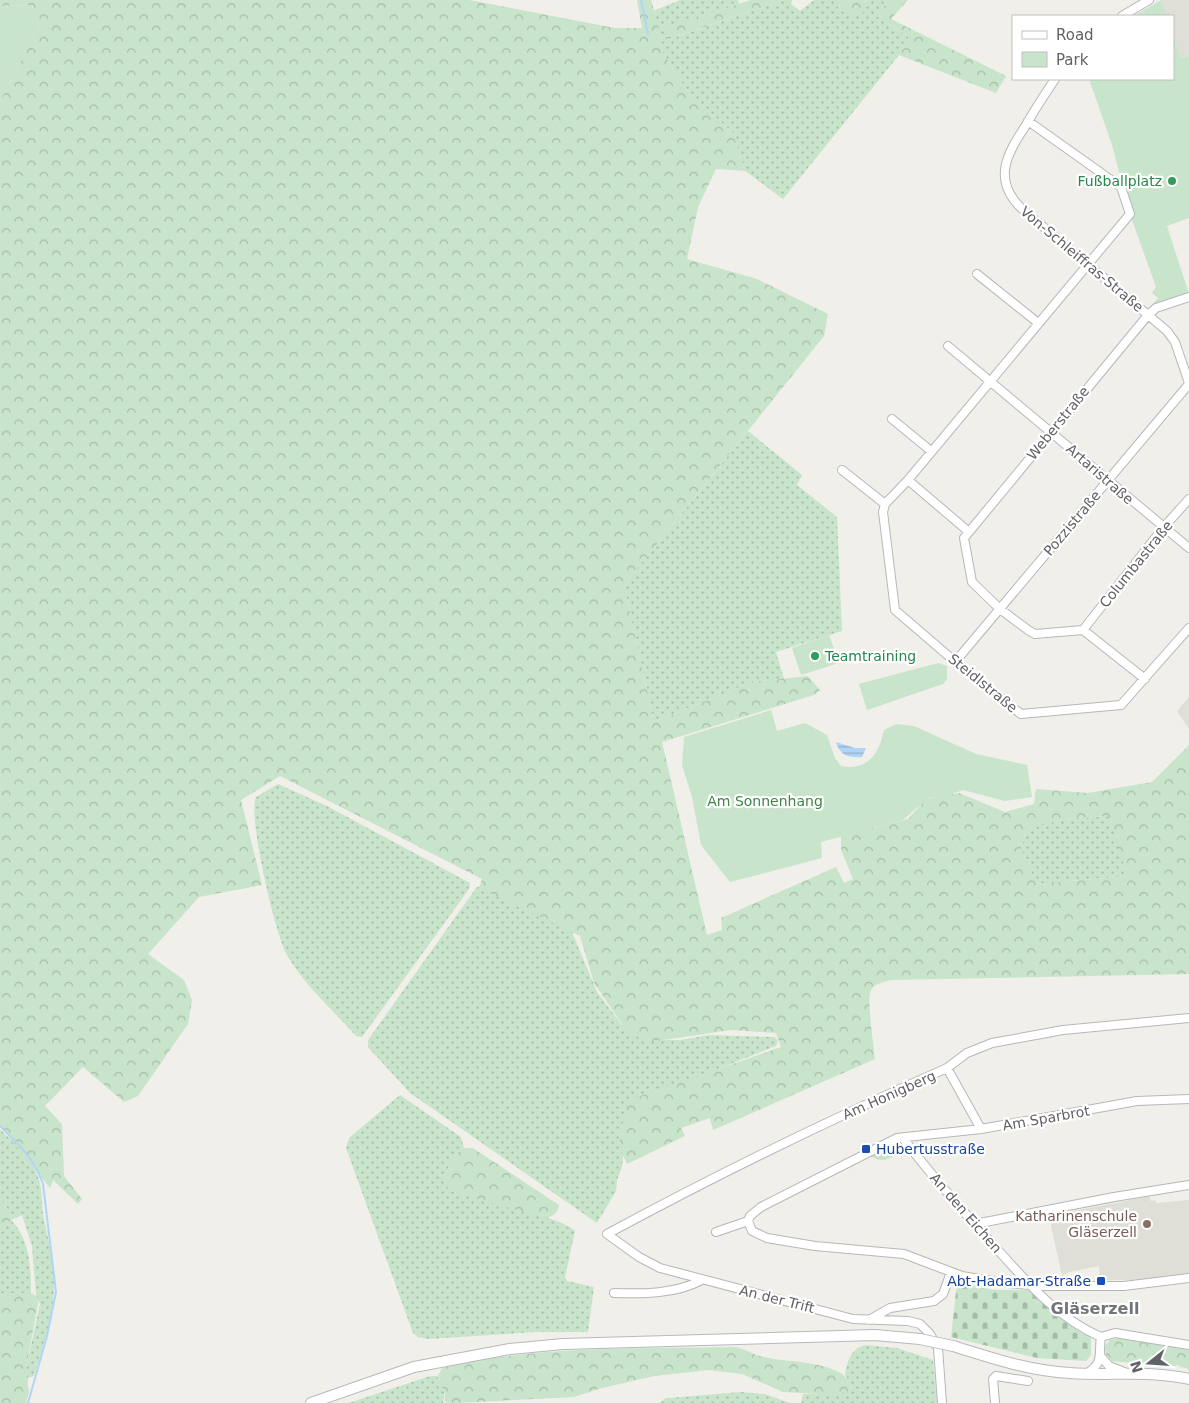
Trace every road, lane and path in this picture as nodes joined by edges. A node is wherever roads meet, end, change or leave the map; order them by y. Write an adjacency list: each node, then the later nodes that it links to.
1 (1149, 0): 2 (street)
2 (1124, 15)
3 (1054, 80): 4 (street, Von-Schleiffras-Straße)
4 (1028, 121): 5 (street, Von-Schleiffras-Straße); 5 (street)
5 (1088, 265): 8 (street, Von-Schleiffras-Straße); 9 (street)
6 (977, 274): 9 (street)
7 (1189, 297): 8 (street)
8 (1148, 315): 12 (street, Von-Schleiffras-Straße); 14 (street, Weberstraße)
9 (1038, 322): 11 (street)
10 (948, 346): 11 (street)
11 (991, 380): 14 (street, Artaristraße); 15 (street)
12 (1189, 384): 18 (street, Pozzistraße)
13 (892, 420): 15 (street)
14 (1051, 431): 18 (street, Artaristraße); 22 (street, Weberstraße)
15 (932, 451): 17 (street)
16 (842, 470): 20 (street)
17 (908, 480): 20 (street); 22 (street)
18 (1108, 480): 21 (street, Artaristraße); 24 (street, Pozzistraße)
19 (1189, 499): 21 (street, Columbastraße)
20 (885, 504): 27 (street, Steidlstraße)
21 (1163, 528): 23 (street); 26 (street, Columbastraße)
22 (969, 532): 24 (street)
23 (1189, 548)
24 (1000, 609): 26 (street); 27 (street, Pozzistraße)
25 (1189, 628): 28 (street, Steidlstraße)
26 (1084, 630): 28 (street)
27 (955, 662): 28 (street, Steidlstraße)
28 (1145, 679)
29 (1189, 1018): 30 (street, Am Honigberg)
30 (947, 1068): 32 (street); 38 (street, Am Honigberg)
31 (1189, 1099): 32 (street, Am Sparbrot)
32 (981, 1129): 33 (street, Am Sparbrot)
33 (903, 1138): 35 (street); 36 (street, An den Eichen)
34 (1189, 1185): 36 (street)
35 (748, 1221): 37 (street); 39 (street)
36 (975, 1224): 42 (street, An den Eichen)
37 (716, 1232)
38 (607, 1234): 41 (street, An der Trift)
39 (951, 1272): 42 (street); 44 (street)
40 (1189, 1278): 42 (street)
41 (702, 1280): 43 (street); 44 (street, An der Trift)
42 (1031, 1285): 45 (street, An den Eichen)
43 (614, 1293)
44 (869, 1320): 53 (street, An der Trift)
45 (1101, 1337): 46 (street); 47 (street)
46 (1189, 1345)
47 (1101, 1357): 48 (street); 49 (street)
48 (1126, 1373): 49 (main road); 50 (main road)
49 (1086, 1374): 52 (main road, bridge)
50 (1189, 1379)
51 (1028, 1381): 54 (street)
52 (311, 1403)
53 (942, 1403)
54 (995, 1403)

